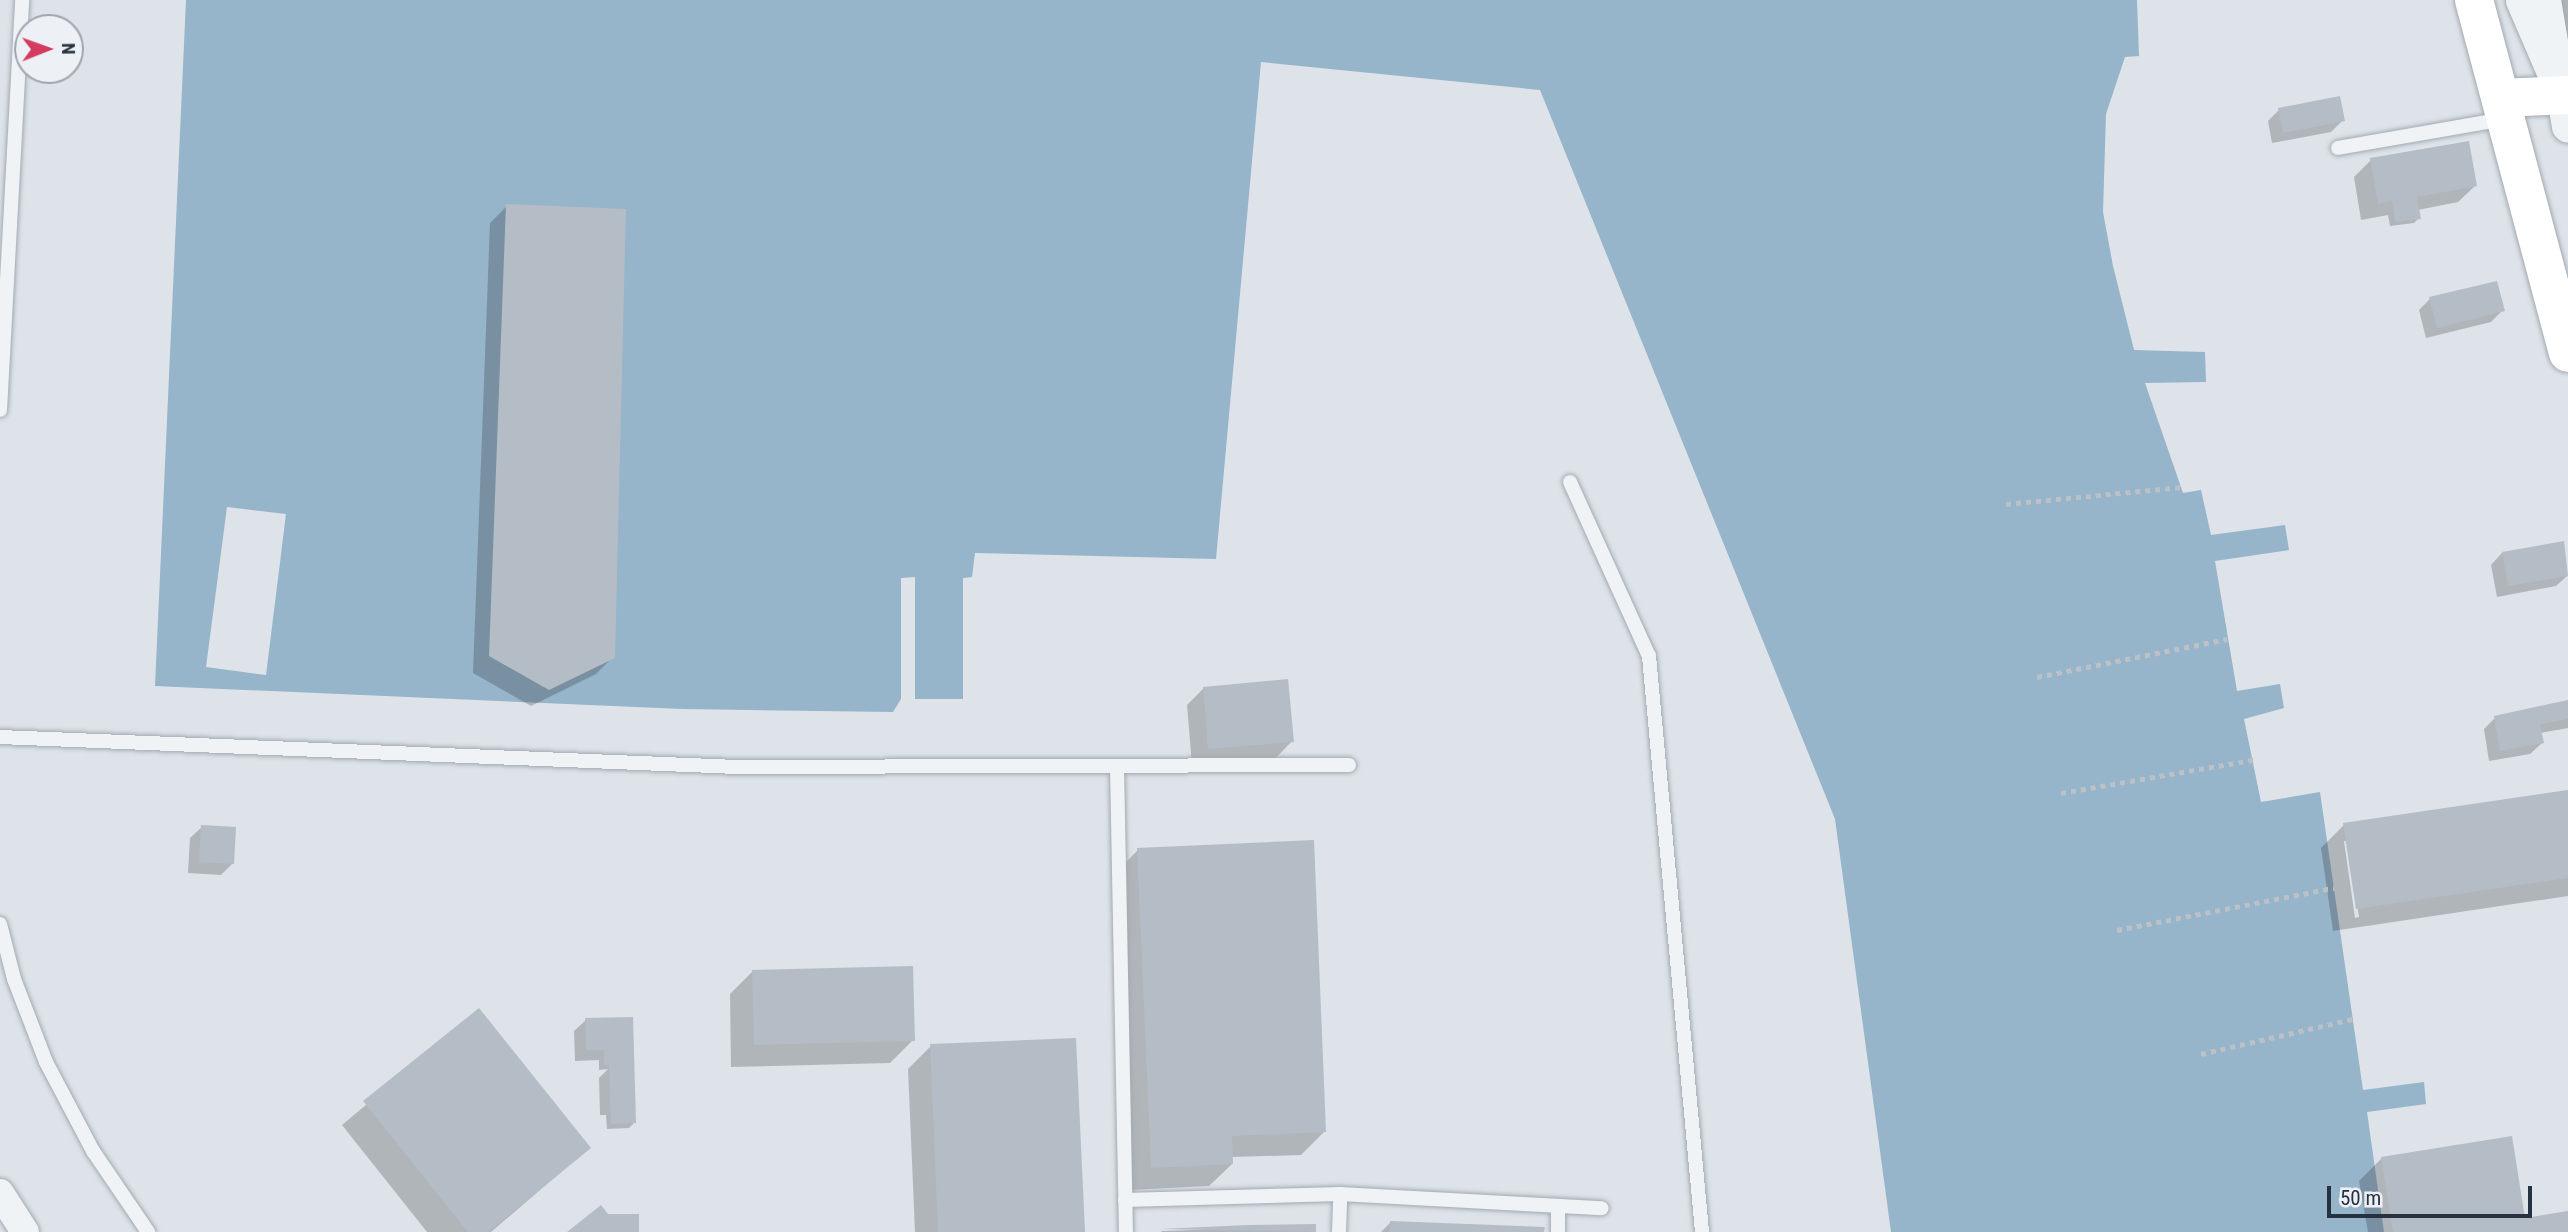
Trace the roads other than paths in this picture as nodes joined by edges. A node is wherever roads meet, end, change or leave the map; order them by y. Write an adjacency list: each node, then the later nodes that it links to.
1 (22, 0): 9 (lane)
2 (2474, 0): 6 (main road)
3 (2522, 0): 5 (street)
4 (2547, 0): 5 (street)
5 (2566, 105): 6 (main road)
6 (2504, 108): 7 (lane); 8 (main road)
7 (2338, 148)
8 (2568, 353)
9 (0, 410)
10 (1570, 482): 25 (lane)
11 (0, 737): 13 (lane)
12 (1349, 765): 13 (lane)
13 (1117, 766): 17 (lane)
14 (0, 924): 21 (lane)
15 (0, 1194): 20 (street)
16 (1340, 1194): 17 (lane); 18 (lane); 23 (lane)
17 (1125, 1199): 22 (lane)
18 (1558, 1206): 19 (lane); 24 (lane)
19 (1602, 1208)
20 (25, 1232)
21 (148, 1232)
22 (1126, 1232)
23 (1339, 1232)
24 (1558, 1232)
25 (1703, 1232)

